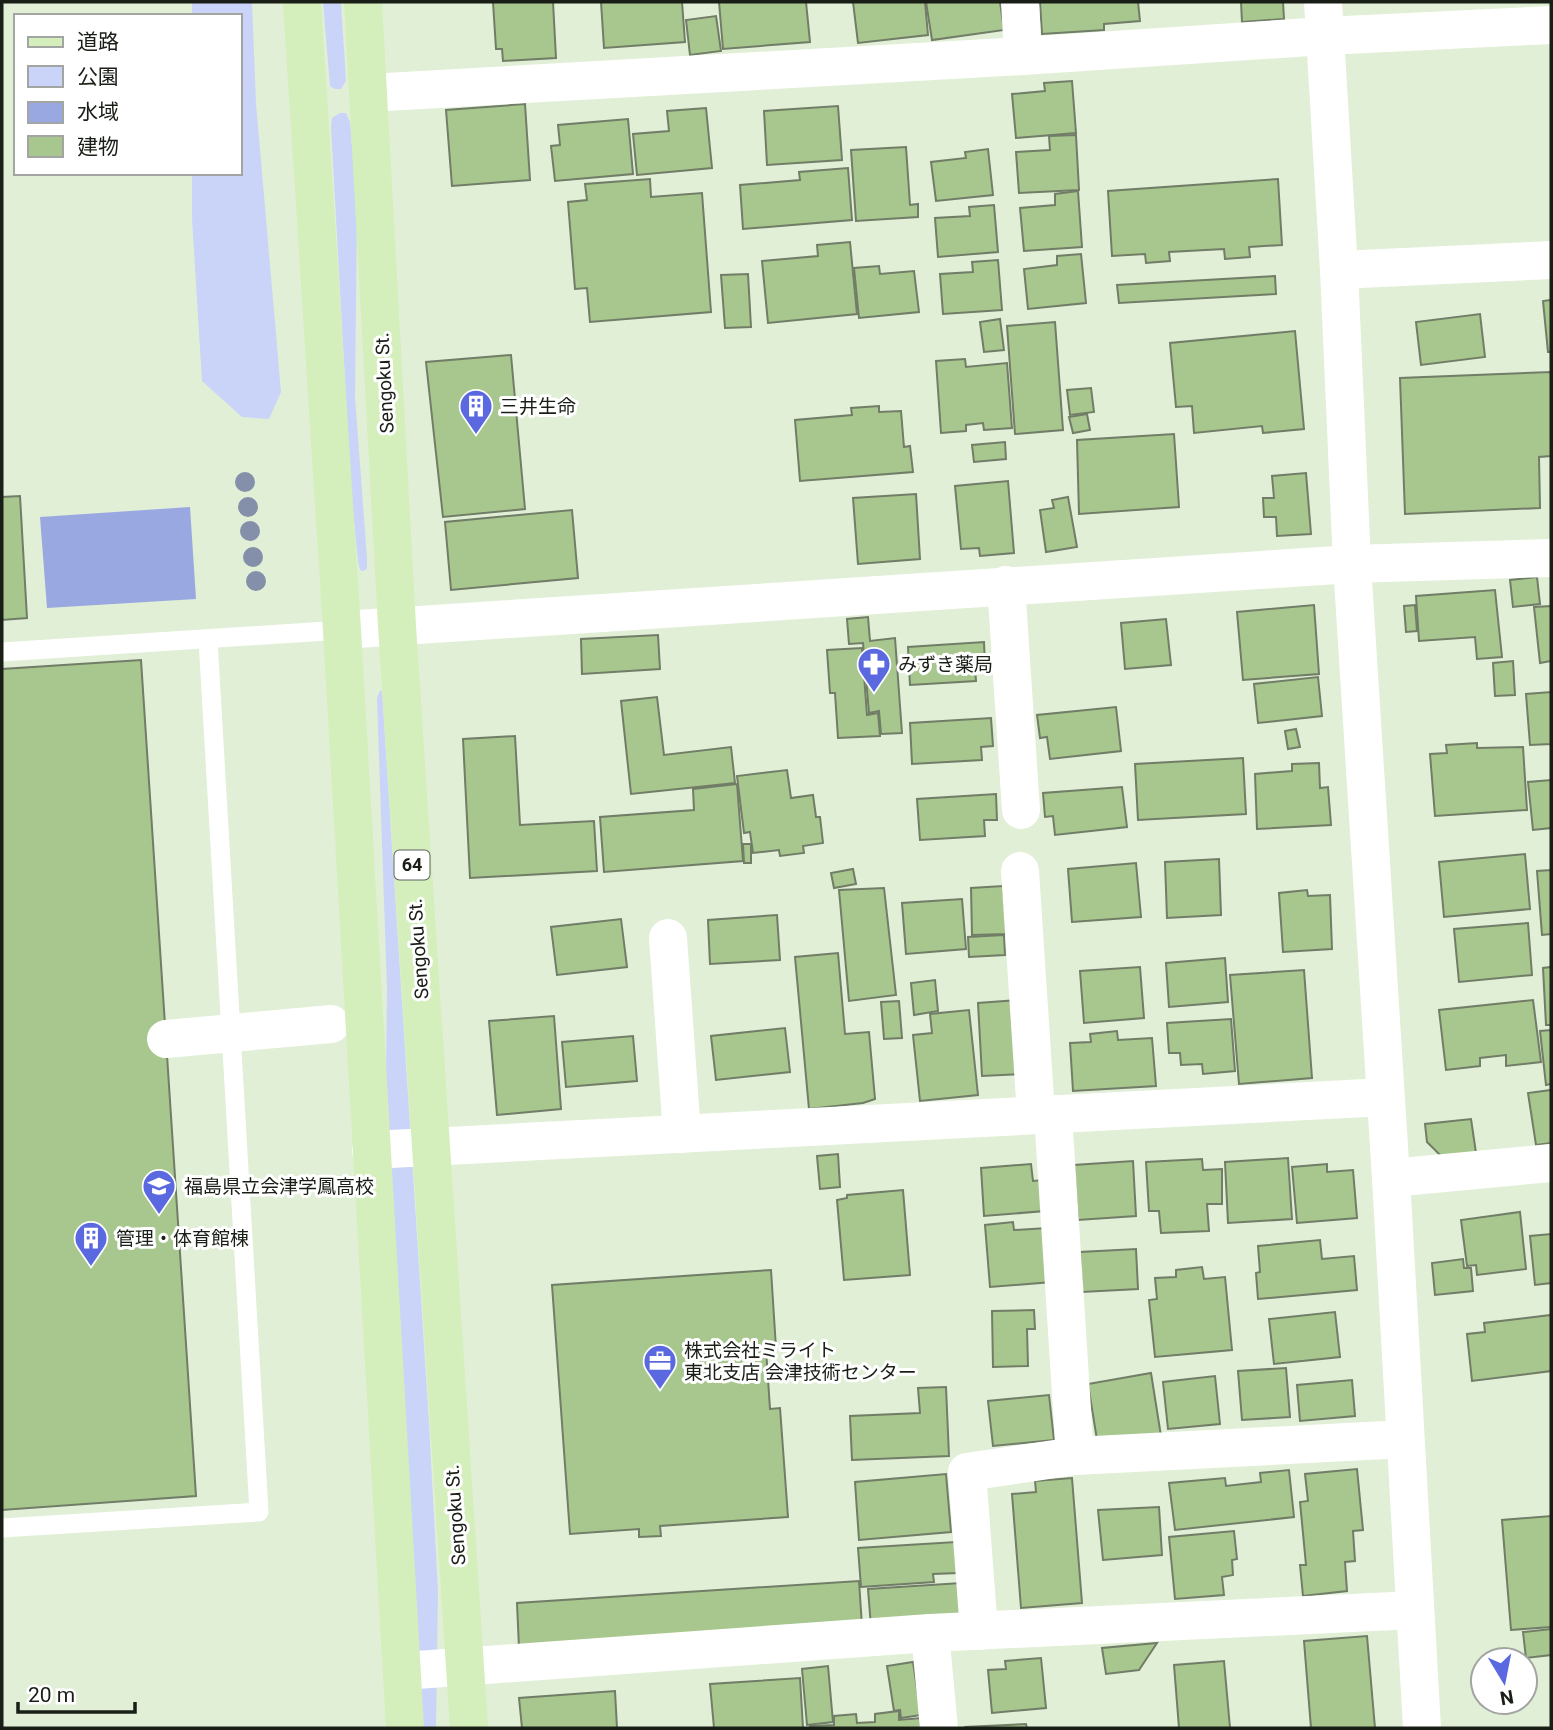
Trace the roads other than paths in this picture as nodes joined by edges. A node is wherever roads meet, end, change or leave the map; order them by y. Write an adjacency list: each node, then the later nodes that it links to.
1 (302, 2): 14 (main road)
2 (363, 2): 7 (main road, Sengoku St. / 64)
3 (1020, 2): 6 (street)
4 (1324, 19): 5 (street); 6 (street); 9 (street)
5 (1551, 24)
6 (1023, 56): 7 (street)
7 (368, 93): 13 (main road, Sengoku St. / 64)
8 (1551, 260): 9 (street)
9 (1339, 270): 11 (street)
10 (1551, 558): 11 (street)
11 (1352, 564): 12 (street); 23 (street)
12 (1006, 585): 13 (street); 17 (street)
13 (397, 626): 14 (street); 26 (main road, Sengoku St. / 64)
14 (342, 630): 15 (lane); 27 (main road)
15 (208, 640): 16 (lane); 21 (lane)
16 (2, 652)
17 (1021, 810)
18 (1020, 871): 24 (street)
19 (668, 938): 25 (street)
20 (331, 1024): 21 (street)
21 (231, 1033): 22 (street); 32 (lane)
22 (166, 1039)
23 (1385, 1097): 24 (street); 29 (street)
24 (1045, 1114): 25 (street); 31 (street)
25 (682, 1134): 26 (street)
26 (431, 1147): 27 (street); 36 (main road, Sengoku St. / 64)
27 (371, 1150): 37 (main road)
28 (1551, 1163): 29 (street)
29 (1391, 1178): 30 (street)
30 (1405, 1439): 31 (street); 33 (street)
31 (1075, 1457): 34 (street)
32 (2, 1528)
33 (1415, 1610): 34 (street); 41 (street)
34 (979, 1631): 35 (street)
35 (930, 1633): 36 (street); 40 (street)
36 (464, 1667): 37 (street); 39 (main road, Sengoku St. / 64)
37 (403, 1671): 38 (main road)
38 (405, 1728)
39 (469, 1728)
40 (939, 1728)
41 (1422, 1728)

